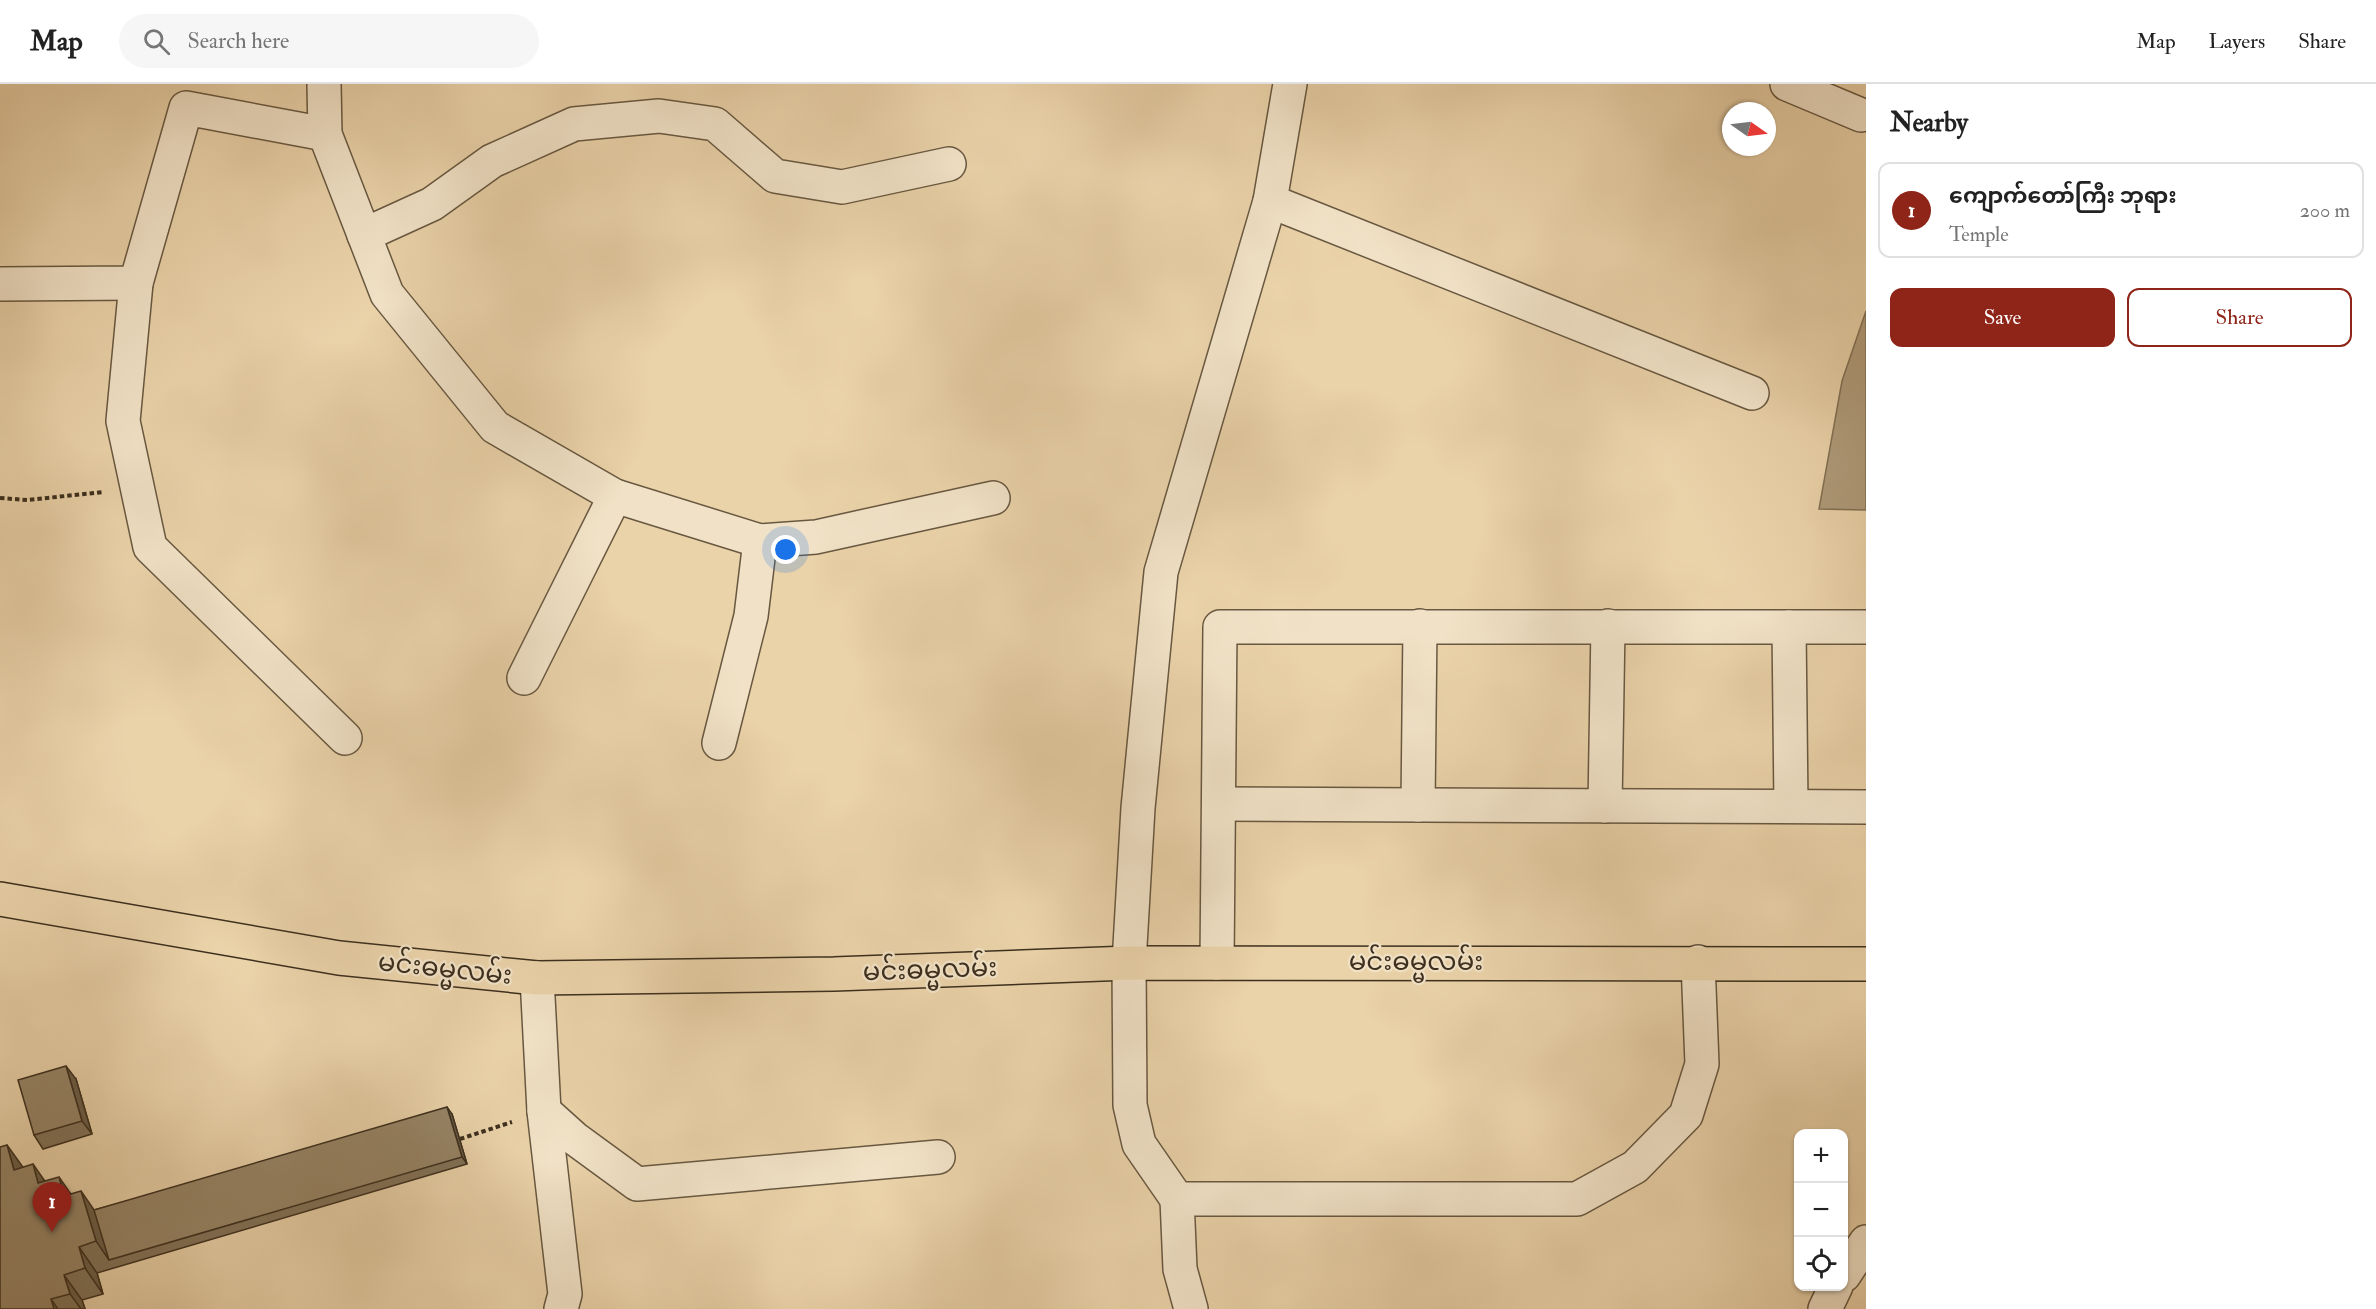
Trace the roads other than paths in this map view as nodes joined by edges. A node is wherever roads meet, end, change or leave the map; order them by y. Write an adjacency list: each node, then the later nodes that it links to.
1 (1290, 84): 7 (street)
2 (1787, 84): 4 (street)
3 (332, 89): 5 (street)
4 (1861, 115)
5 (325, 134): 8 (street); 9 (street)
6 (949, 164): 8 (street)
7 (1270, 201): 11 (street); 29 (street)
8 (364, 235): 12 (street)
9 (136, 283): 10 (street); 20 (street)
10 (0, 284)
11 (1752, 393)
12 (615, 496): 14 (street); 19 (street)
13 (993, 498): 14 (street)
14 (760, 541): 21 (street)
15 (1420, 626): 16 (street); 22 (street); 23 (street)
16 (1608, 626): 17 (street); 24 (street)
17 (1789, 627): 18 (street); 25 (street)
18 (1866, 627)
19 (524, 678)
20 (345, 738)
21 (719, 743)
22 (1220, 804): 23 (street); 30 (street)
23 (1418, 805): 24 (street)
24 (1605, 806): 25 (street)
25 (1791, 807): 26 (street)
26 (1866, 807)
27 (0, 899): 32 (main road, မင်းဓမ္မလမ်း)
28 (1698, 962): 30 (main road, မင်းဓမ္မလမ်း); 31 (main road, မင်းဓမ္မလမ်း); 35 (street)
29 (1129, 963): 30 (main road, မင်းဓမ္မလမ်း); 32 (main road, မင်းဓမ္မလမ်း); 35 (street)
30 (1217, 963)
31 (1866, 964)
32 (537, 978): 33 (street)
33 (544, 1111): 34 (street); 39 (street)
34 (938, 1157)
35 (1177, 1199): 40 (street)
36 (1866, 1242): 37 (street)
37 (1848, 1269)
38 (1834, 1291): 41 (street)
39 (561, 1309)
40 (1191, 1309)
41 (1825, 1309)

